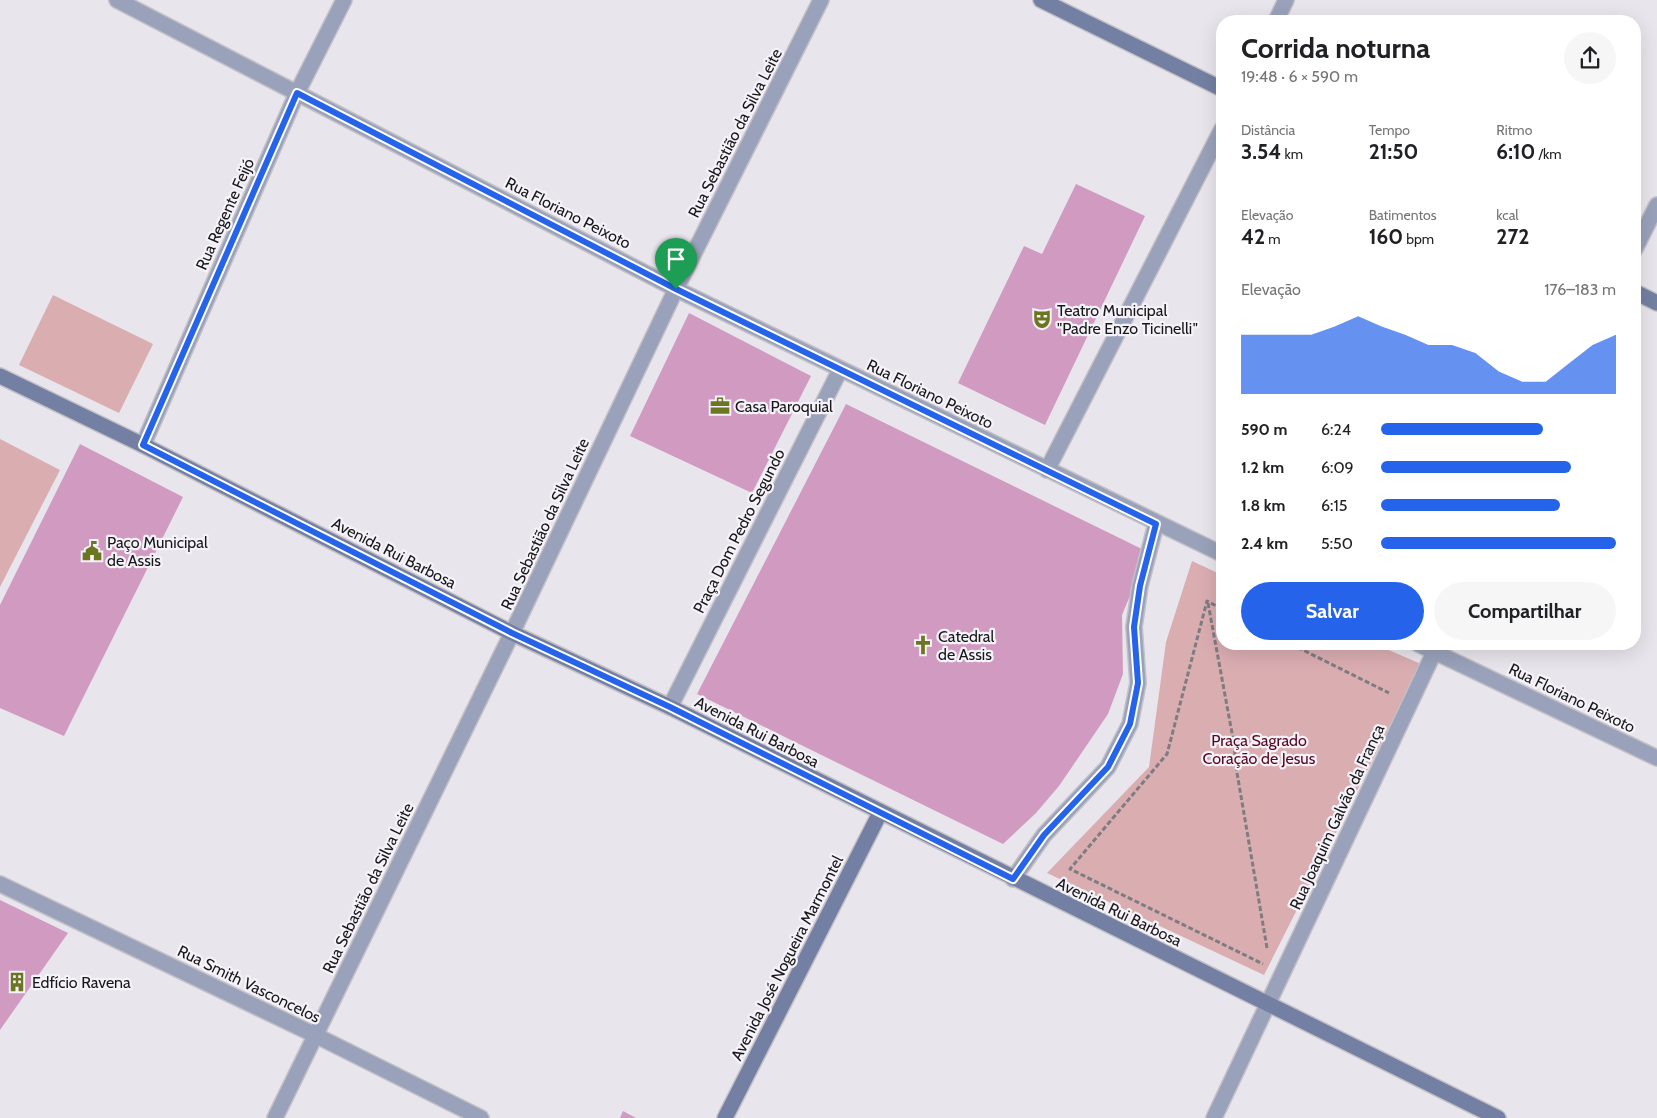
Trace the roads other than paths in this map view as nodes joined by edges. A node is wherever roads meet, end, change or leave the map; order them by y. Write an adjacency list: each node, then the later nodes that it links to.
1 (116, 0): 8 (street, Rua Floriano Peixoto)
2 (344, 0): 8 (street, Rua Regente Feijó)
3 (821, 0): 12 (street, Rua Sebastião da Silva Leite)
4 (1041, 0): 7 (main road)
5 (1286, 0): 6 (street)
6 (1279, 15)
7 (1216, 87)
8 (297, 93): 12 (street, Rua Floriano Peixoto); 17 (street, Rua Regente Feijó)
9 (1216, 141): 18 (street)
10 (1657, 205): 11 (street)
11 (1641, 237)
12 (676, 289): 15 (street, Rua Floriano Peixoto); 21 (street, Rua Sebastião da Silva Leite)
13 (1641, 295): 14 (main road)
14 (1657, 303)
15 (840, 370): 18 (street, Rua Floriano Peixoto); 24 (street, Praça Dom Pedro Segundo)
16 (0, 376): 17 (main road, Avenida Rui Barbosa)
17 (143, 445): 21 (main road, Avenida Rui Barbosa)
18 (1047, 470): 19 (street, Rua Floriano Peixoto)
19 (1156, 524): 20 (street, Rua Floriano Peixoto); 27 (street)
20 (1216, 551)
21 (512, 633): 24 (main road, Avenida Rui Barbosa); 30 (street, Rua Sebastião da Silva Leite)
22 (1435, 650): 29 (street, Rua Joaquim Galvão da França)
23 (1442, 650): 25 (street, Rua Floriano Peixoto)
24 (670, 707): 26 (main road, Avenida Rui Barbosa)
25 (1657, 758)
26 (880, 813): 27 (main road, Avenida Rui Barbosa); 33 (main road, Avenida José Nogueira Marmontel)
27 (1013, 879): 29 (main road, Avenida Rui Barbosa)
28 (0, 884): 30 (street, Rua Smith Vasconcelos)
29 (1268, 1004): 34 (street, Rua Joaquim Galvão da França); 35 (main road, Avenida Rui Barbosa)
30 (316, 1036): 31 (street, Rua Sebastião da Silva Leite); 32 (street, Rua Smith Vasconcelos)
31 (275, 1118)
32 (480, 1118)
33 (725, 1118)
34 (1214, 1118)
35 (1498, 1118)

